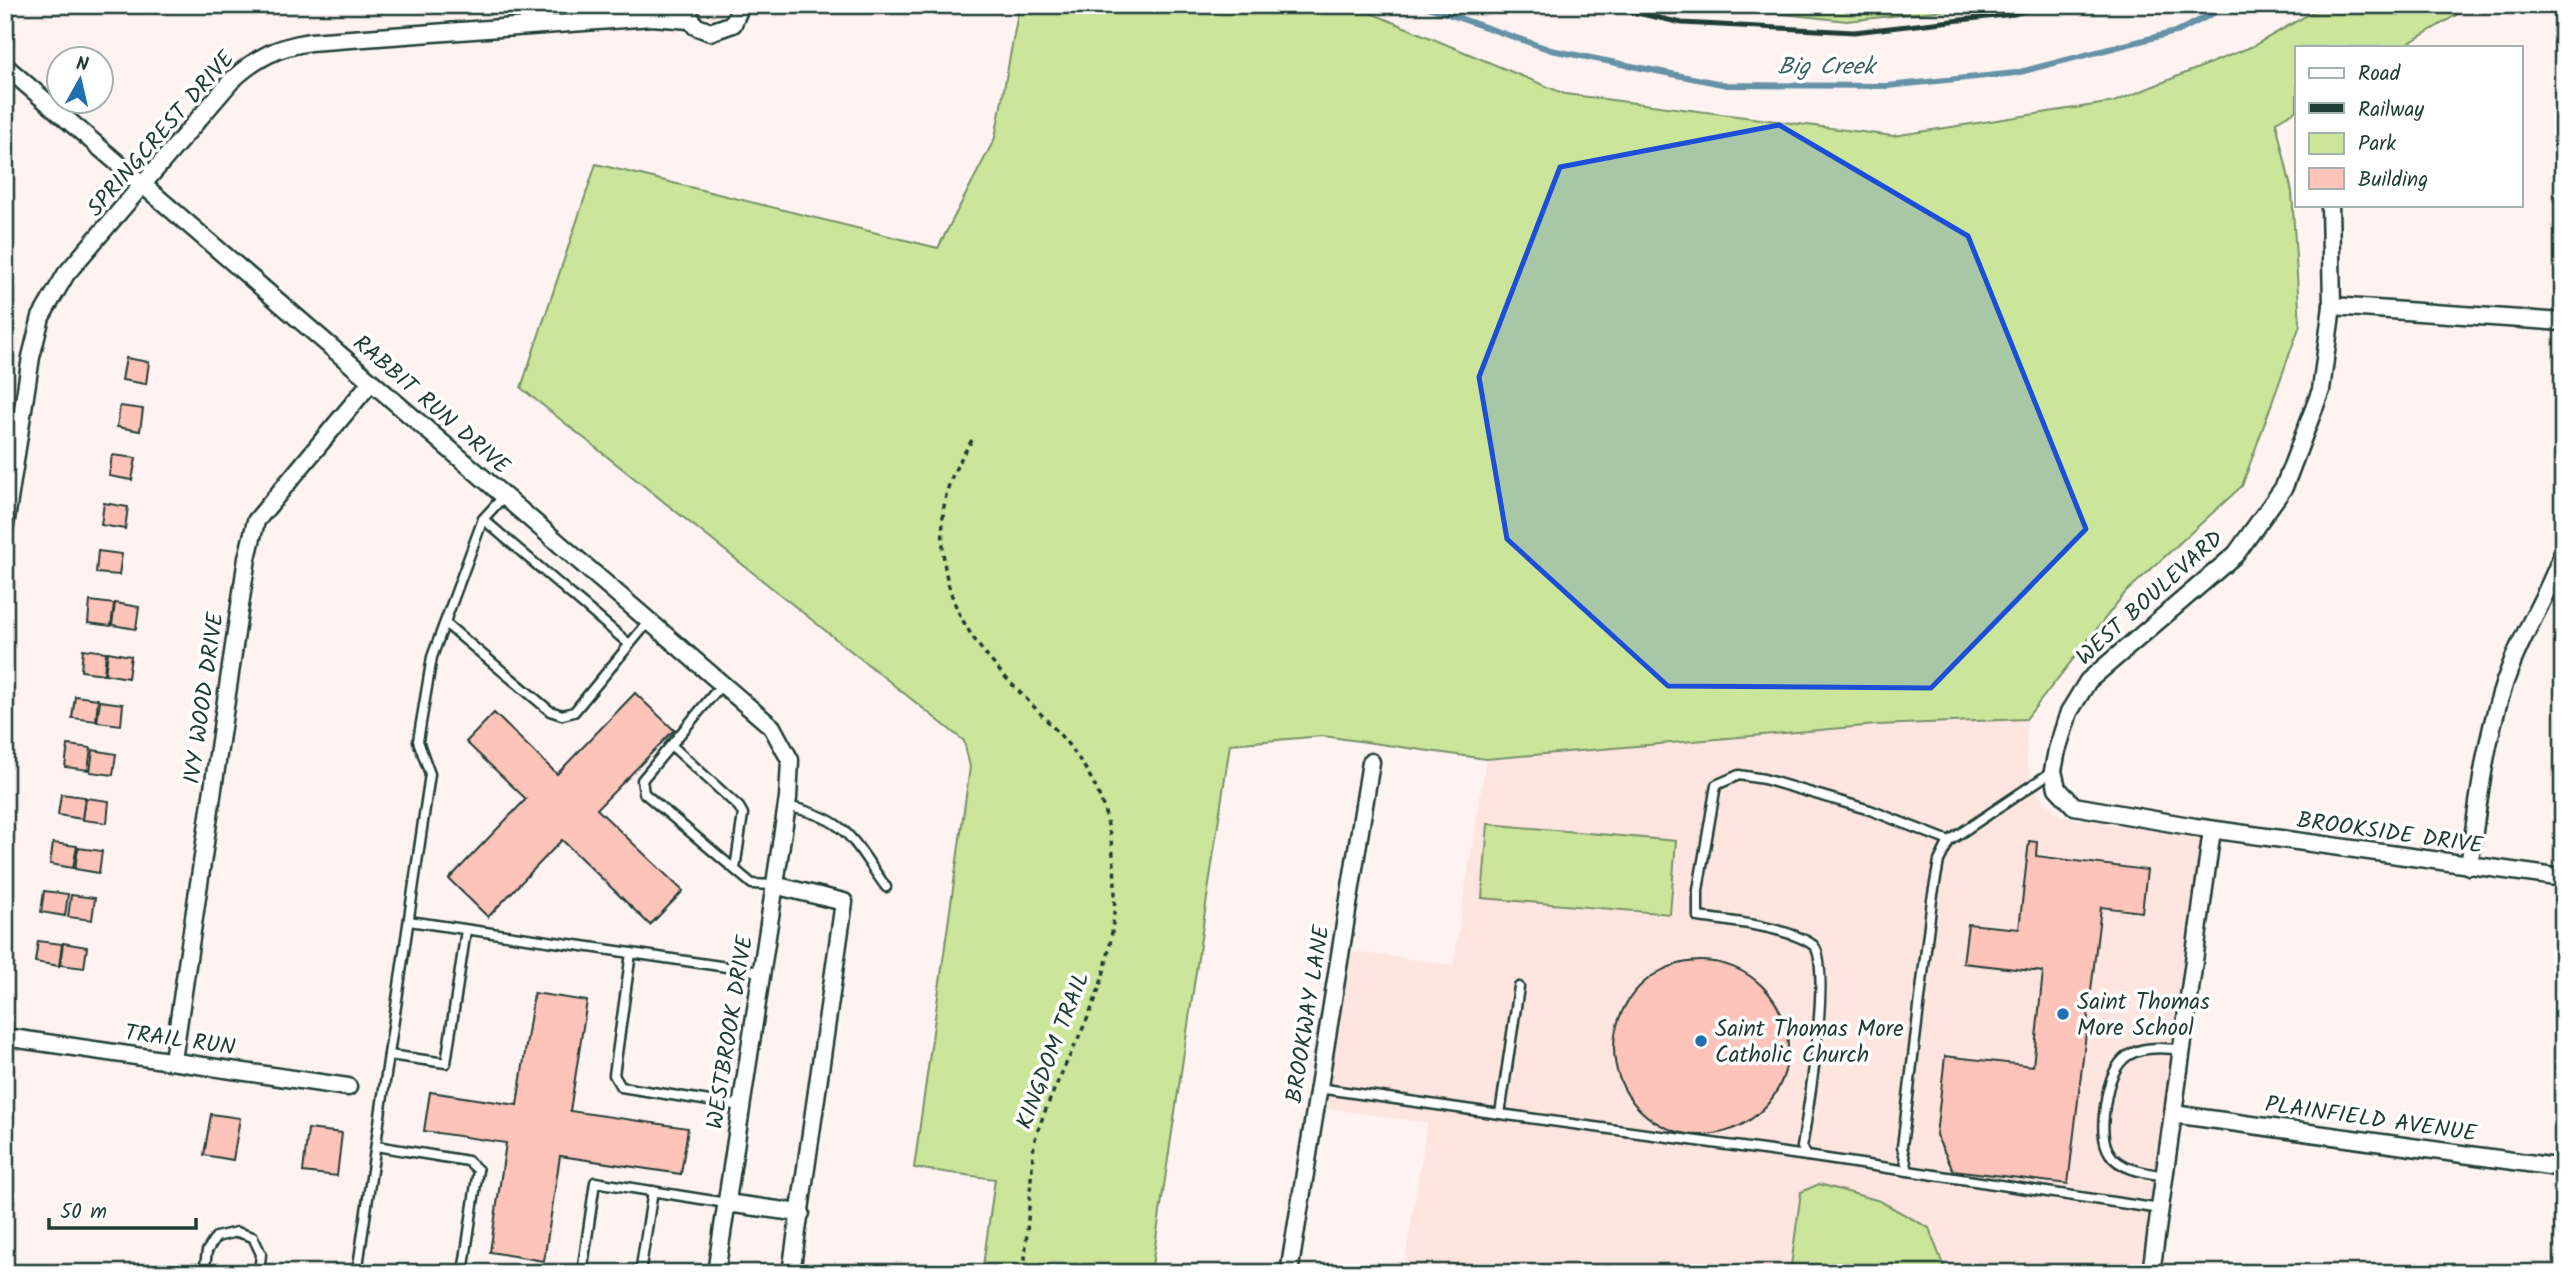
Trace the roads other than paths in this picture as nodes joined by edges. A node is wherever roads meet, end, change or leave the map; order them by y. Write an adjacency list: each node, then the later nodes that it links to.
1 (741, 5): 2 (street, SPRINGCREST DRIVE)
2 (687, 13): 4 (street, SPRINGCREST DRIVE)
3 (5, 66): 4 (street, RABBIT RUN DRIVE)
4 (145, 185): 8 (street, RABBIT RUN DRIVE); 11 (street, SPRINGCREST DRIVE)
5 (2330, 206): 6 (street, WEST BOULEVARD)
6 (2332, 306): 7 (street); 20 (street, WEST BOULEVARD)
7 (2563, 322)
8 (371, 382): 9 (street, RABBIT RUN DRIVE); 37 (street, IVY WOOD DRIVE)
9 (503, 496): 10 (lane); 14 (street, RABBIT RUN DRIVE)
10 (483, 519): 15 (lane); 16 (lane)
11 (5, 526)
12 (2563, 552): 13 (street)
13 (2558, 583): 24 (street)
14 (649, 621): 16 (lane); 17 (street, RABBIT RUN DRIVE)
15 (445, 623): 16 (lane); 29 (lane)
16 (629, 644)
17 (722, 684): 18 (lane); 21 (street, RABBIT RUN DRIVE)
18 (671, 745): 25 (lane); 25 (lane)
19 (1371, 762): 39 (street, BROOKWAY LANE)
20 (2053, 771): 22 (street); 23 (lane)
21 (787, 802): 27 (street, WESTBROOK DRIVE); 28 (lane)
22 (2212, 830): 24 (street, BROOKSIDE DRIVE); 35 (street)
23 (1949, 841): 44 (lane); 46 (lane)
24 (2469, 866): 26 (street, BROOKSIDE DRIVE)
25 (735, 869): 27 (lane)
26 (2563, 878)
27 (775, 885): 32 (street, WESTBROOK DRIVE); 51 (street)
28 (886, 887)
29 (409, 921): 30 (lane); 36 (lane)
30 (466, 930): 31 (lane); 36 (lane)
31 (631, 953): 32 (lane); 40 (lane)
32 (761, 972): 40 (street, WESTBROOK DRIVE)
33 (1519, 987): 41 (lane)
34 (5, 1037): 37 (street, TRAIL RUN)
35 (2182, 1050): 42 (street); 47 (lane)
36 (389, 1055): 43 (lane)
37 (173, 1060): 38 (street, TRAIL RUN)
38 (348, 1087)
39 (1318, 1088): 41 (lane); 60 (street, BROOKWAY LANE)
40 (741, 1106): 49 (street, WESTBROOK DRIVE)
41 (1500, 1114): 44 (lane)
42 (2174, 1114): 45 (street, PLAINFIELD AVENUE); 47 (street)
43 (376, 1146): 54 (lane); 55 (lane)
44 (1807, 1156): 46 (lane)
45 (2563, 1168)
46 (1908, 1171): 50 (lane)
47 (2165, 1176): 50 (street)
48 (653, 1191): 49 (lane); 56 (lane); 57 (lane)
49 (726, 1203): 51 (street); 58 (street, WESTBROOK DRIVE)
50 (2160, 1209): 61 (street)
51 (800, 1213): 59 (street)
52 (204, 1273): 53 (lane)
53 (259, 1273)
54 (357, 1273)
55 (463, 1273)
56 (582, 1273)
57 (640, 1273)
58 (716, 1273)
59 (791, 1273)
60 (1289, 1273)
61 (2151, 1273)

